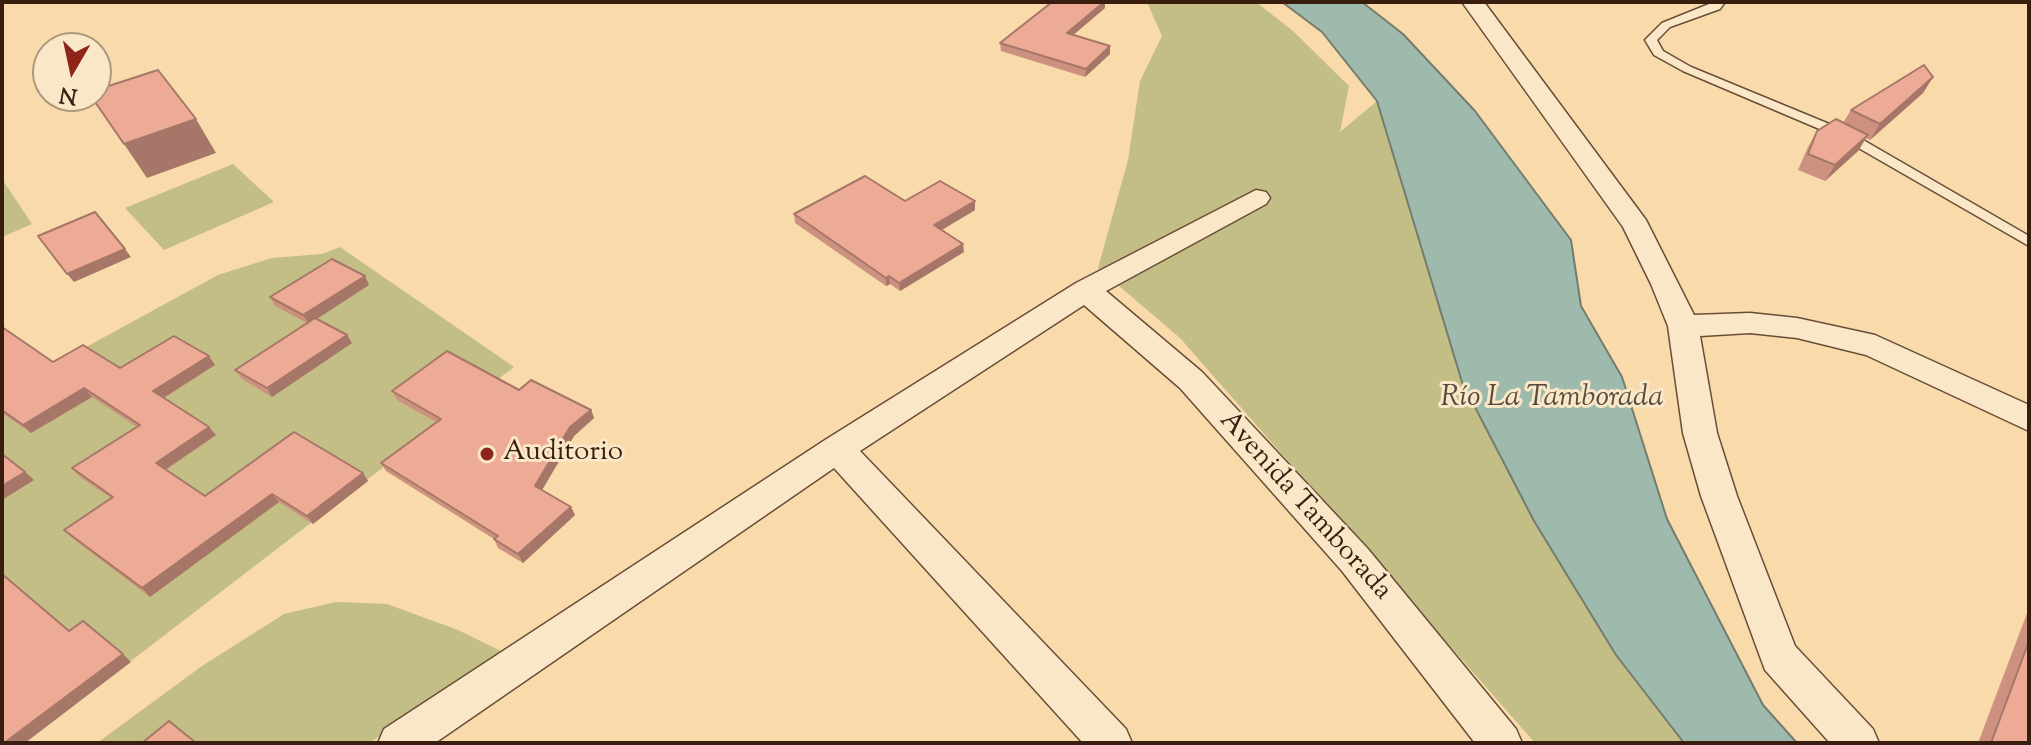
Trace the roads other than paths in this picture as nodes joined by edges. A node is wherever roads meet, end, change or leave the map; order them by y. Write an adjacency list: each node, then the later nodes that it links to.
1 (1473, 2): 6 (street)
2 (1720, 2): 4 (lane)
3 (1256, 198): 5 (street)
4 (2029, 242)
5 (1086, 290): 8 (street); 11 (street, Avenida Tamborada)
6 (1683, 326): 7 (street); 12 (street)
7 (2029, 419)
8 (837, 449): 9 (street); 10 (street)
9 (421, 737)
10 (1111, 743)
11 (1501, 743)
12 (1858, 743)

